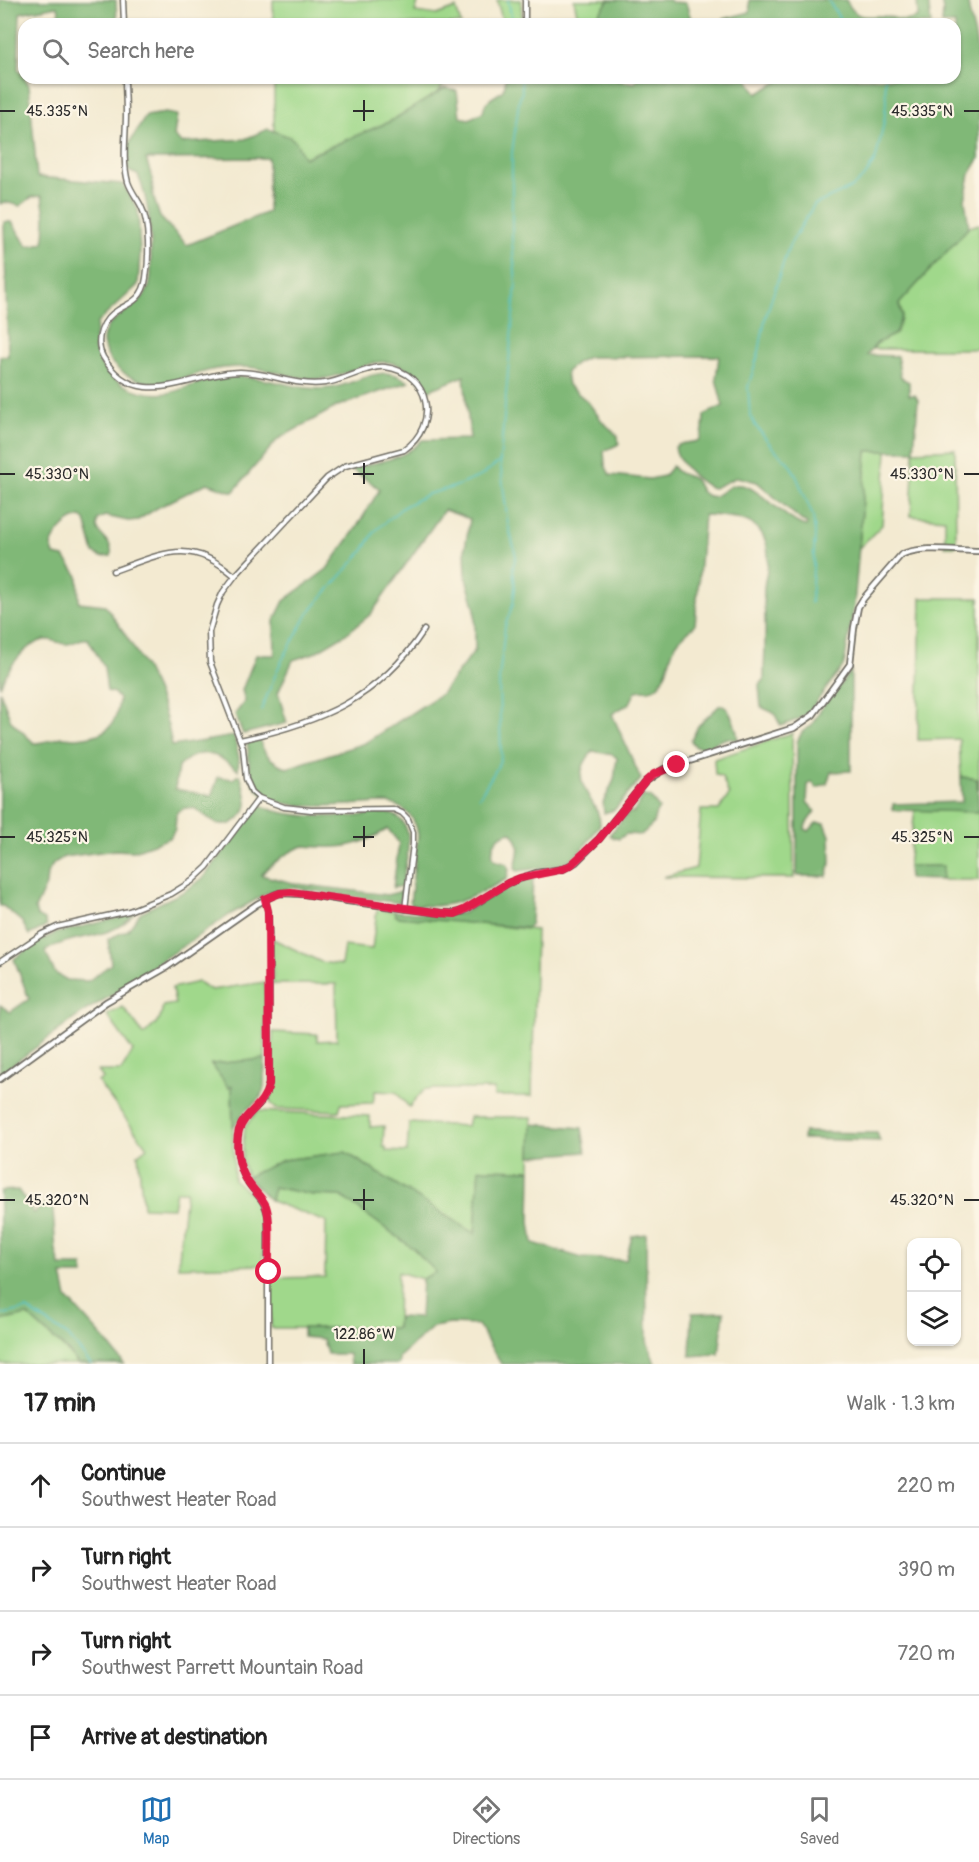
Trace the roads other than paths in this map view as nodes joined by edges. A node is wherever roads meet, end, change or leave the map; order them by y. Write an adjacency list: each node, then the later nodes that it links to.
1 (123, 0): 3 (street)
2 (525, 0): 4 (street)
3 (123, 18)
4 (525, 18)
5 (125, 84): 8 (street)
6 (979, 551): 13 (street)
7 (113, 571): 8 (street)
8 (236, 576): 10 (street)
9 (424, 630): 10 (street)
10 (240, 740): 11 (street)
11 (259, 798): 13 (street); 14 (street)
12 (265, 899): 13 (street); 15 (street); 16 (street)
13 (405, 909)
14 (0, 962)
15 (0, 1079)
16 (268, 1364)

